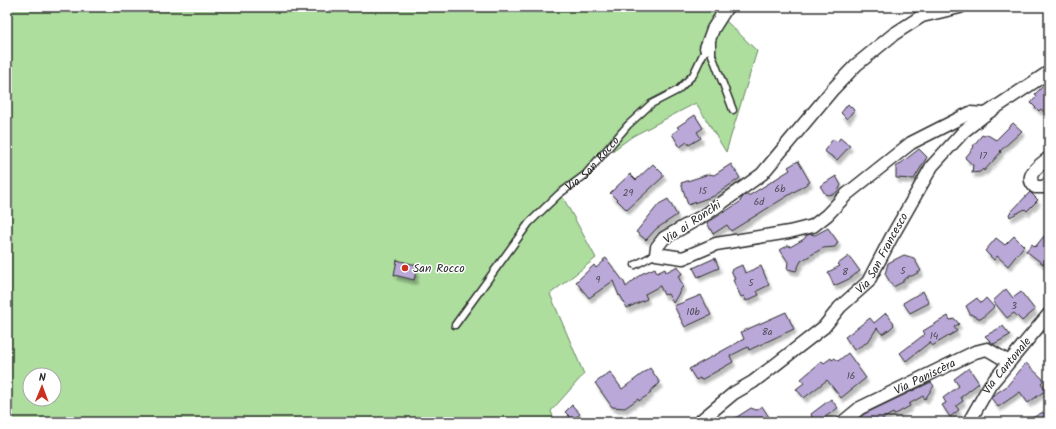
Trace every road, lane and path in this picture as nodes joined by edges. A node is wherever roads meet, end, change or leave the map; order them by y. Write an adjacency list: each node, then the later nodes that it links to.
1 (727, 7): 3 (street, Via San Rocco)
2 (960, 7): 10 (street, Via ai Ronchi)
3 (713, 29): 4 (street, Via San Rocco); 6 (lane)
4 (706, 48): 13 (lane, Via San Rocco)
5 (1049, 72): 7 (street, Via San Francesco)
6 (733, 110)
7 (986, 114): 10 (street, Via ai Ronchi); 15 (street, Via San Francesco)
8 (1049, 158): 9 (street)
9 (1049, 183)
10 (656, 254): 11 (lane)
11 (635, 265)
12 (1049, 314): 14 (street, Via Cantonale)
13 (455, 324)
14 (1009, 362): 16 (street, Via Paniscèra); 17 (street, Via Cantonale)
15 (699, 422)
16 (843, 422)
17 (969, 422)

